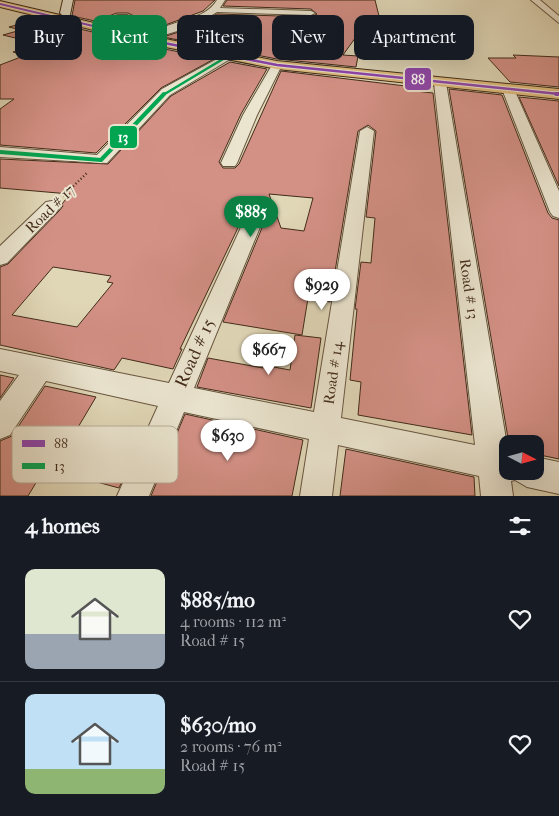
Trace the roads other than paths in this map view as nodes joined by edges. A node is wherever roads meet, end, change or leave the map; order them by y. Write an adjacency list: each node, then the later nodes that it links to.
1 (19, 0): 7 (main road)
2 (68, 0): 7 (main road)
3 (221, 0): 6 (street)
4 (536, 0): 10 (street)
5 (0, 4): 13 (main road)
6 (215, 10): 8 (street); 11 (street)
7 (66, 13): 9 (main road)
8 (312, 13)
9 (92, 19)
10 (559, 20)
11 (167, 31)
12 (167, 36): 18 (main road)
13 (177, 45)
14 (221, 60): 22 (street)
15 (250, 60): 16 (main road)
16 (277, 65): 17 (main road); 23 (street)
17 (440, 83): 19 (main road); 34 (street, Road # 13)
18 (559, 86)
19 (508, 89): 20 (main road); 26 (street)
20 (559, 94)
21 (367, 131): 33 (street, Road # 14)
22 (0, 152)
23 (229, 163)
24 (52, 206): 27 (street, Road # 17)
25 (258, 210): 30 (street, Road # 15)
26 (559, 212)
27 (0, 258)
28 (0, 360): 29 (street)
29 (40, 368): 30 (street); 31 (street)
30 (176, 397): 32 (street, Road # 15); 33 (street)
31 (0, 425)
32 (163, 426)
33 (325, 429): 35 (street); 41 (street, Road # 14)
34 (499, 460)
35 (499, 466)
36 (544, 475): 37 (street)
37 (559, 478)
38 (499, 480): 42 (street, Road # 13)
39 (139, 483): 40 (street, Road # 15)
40 (133, 496)
41 (316, 496)
42 (498, 496)

